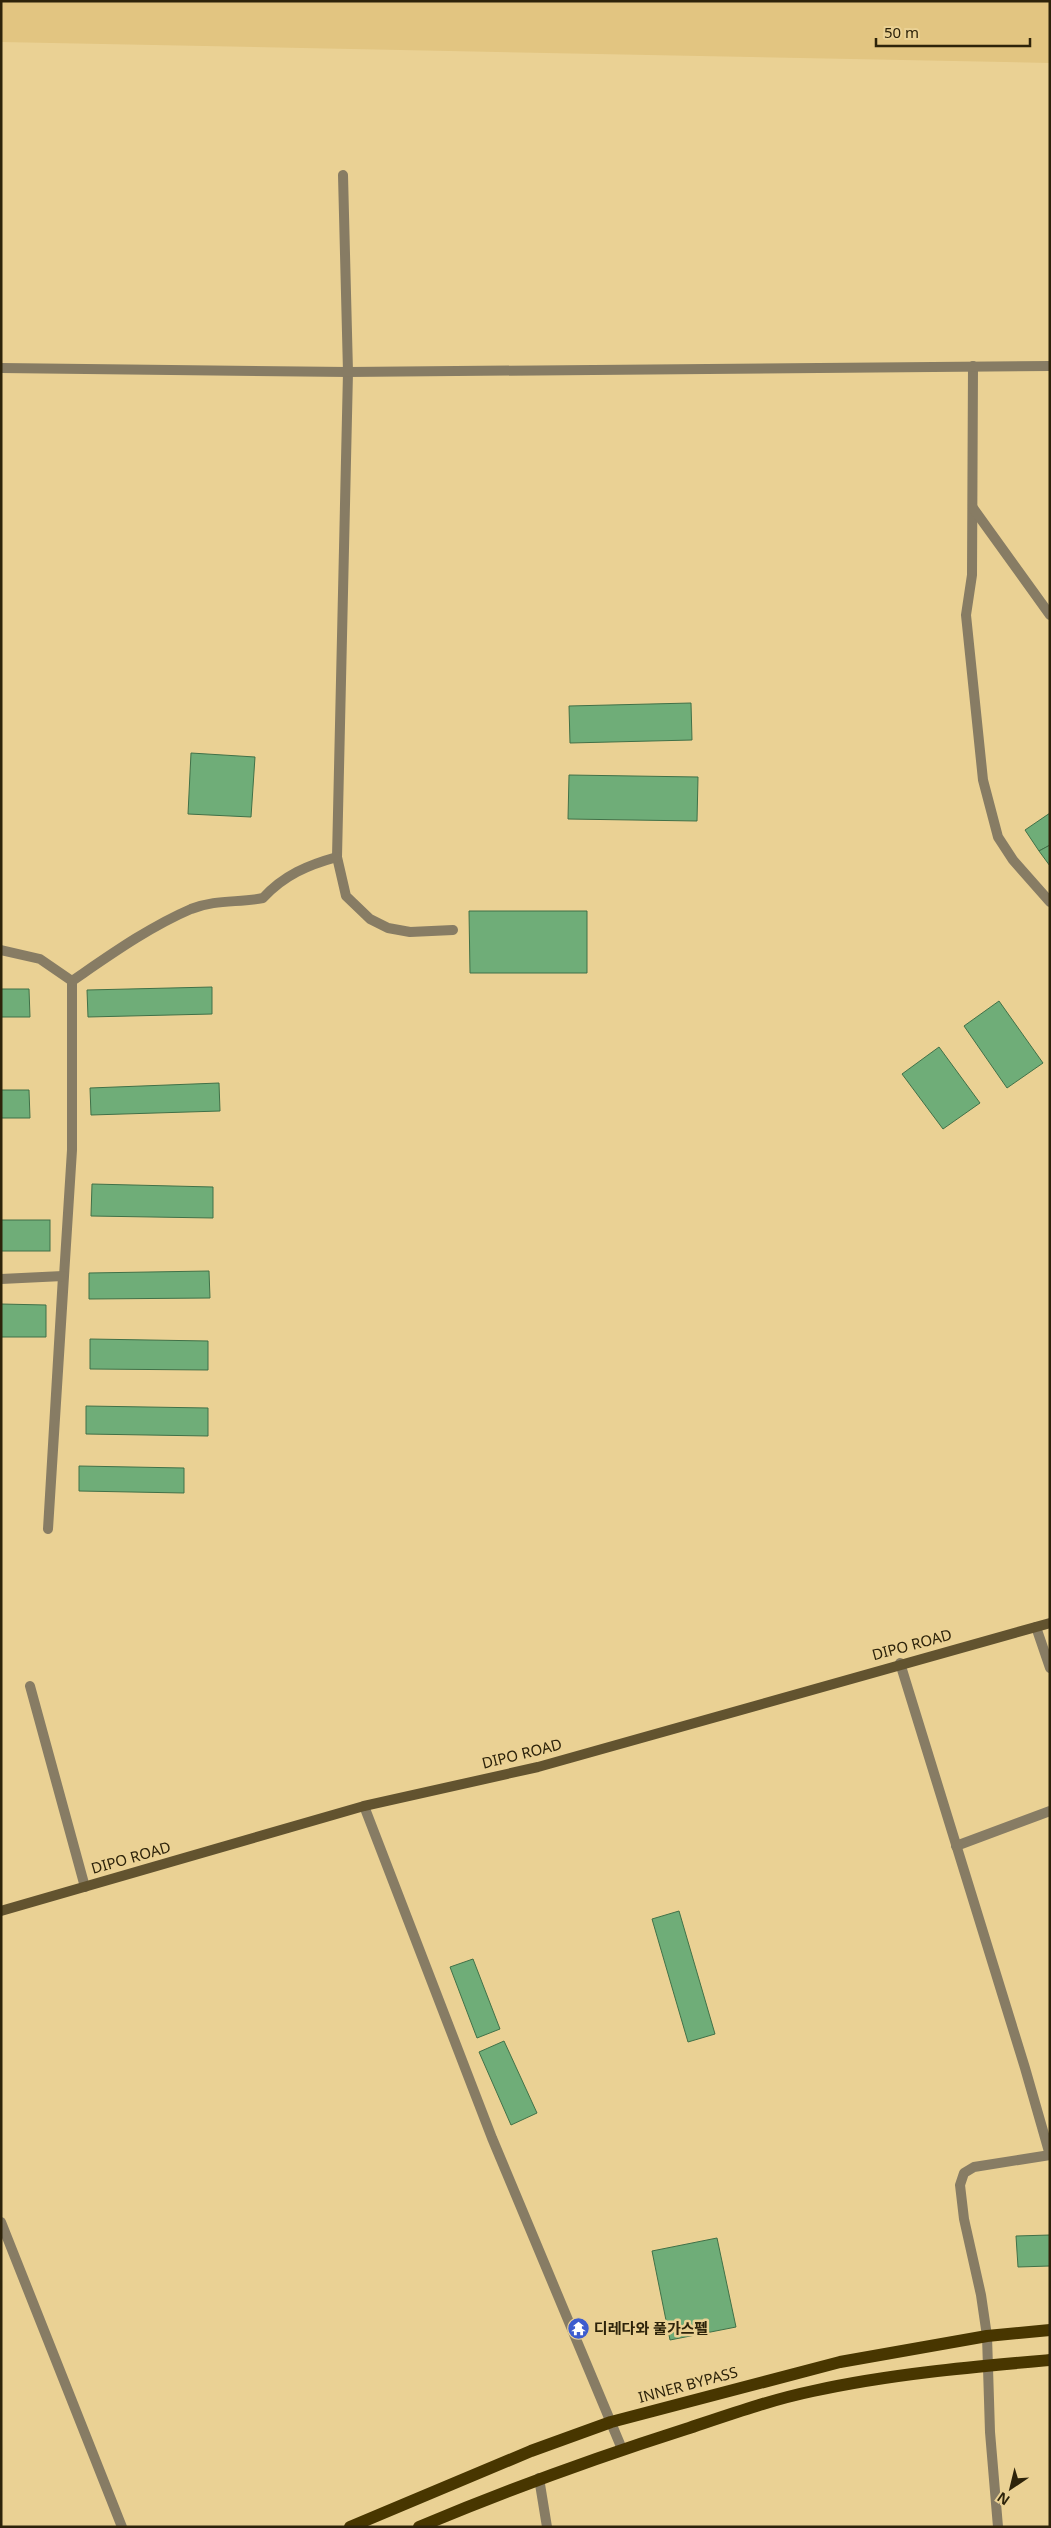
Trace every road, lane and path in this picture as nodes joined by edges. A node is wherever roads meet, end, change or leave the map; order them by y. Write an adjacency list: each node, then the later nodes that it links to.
1 (343, 175): 5 (street)
2 (973, 366): 3 (street); 5 (street); 6 (street)
3 (1050, 366)
4 (1, 368): 5 (street)
5 (348, 372): 8 (street)
6 (973, 508): 7 (street); 9 (street)
7 (1050, 615)
8 (337, 857): 10 (street); 12 (street)
9 (1050, 902)
10 (453, 930)
11 (1, 950): 12 (street)
12 (72, 981): 13 (street)
13 (63, 1276): 13 (street); 14 (street)
14 (1, 1279)
15 (1050, 1623): 16 (main road, DIPO ROAD)
16 (1036, 1627): 17 (main road, DIPO ROAD); 18 (street)
17 (900, 1663): 20 (main road, DIPO ROAD); 22 (street)
18 (1050, 1668)
19 (30, 1686): 23 (street)
20 (364, 1806): 23 (main road, DIPO ROAD); 31 (street)
21 (1050, 1811): 22 (street)
22 (956, 1846): 25 (street)
23 (85, 1887): 24 (main road, DIPO ROAD)
24 (1, 1910)
25 (1050, 2155): 28 (street)
26 (1, 2222): 34 (street)
27 (1050, 2330): 28 (main road, INNER BYPASS)
28 (987, 2336): 30 (street); 31 (main road, INNER BYPASS)
29 (1050, 2360): 30 (main road)
30 (988, 2366): 32 (main road); 38 (street)
31 (611, 2422): 32 (street); 35 (main road, INNER BYPASS)
32 (622, 2449): 33 (main road)
33 (540, 2478): 36 (main road); 37 (street)
34 (122, 2527)
35 (350, 2527)
36 (419, 2527)
37 (547, 2527)
38 (998, 2527)

